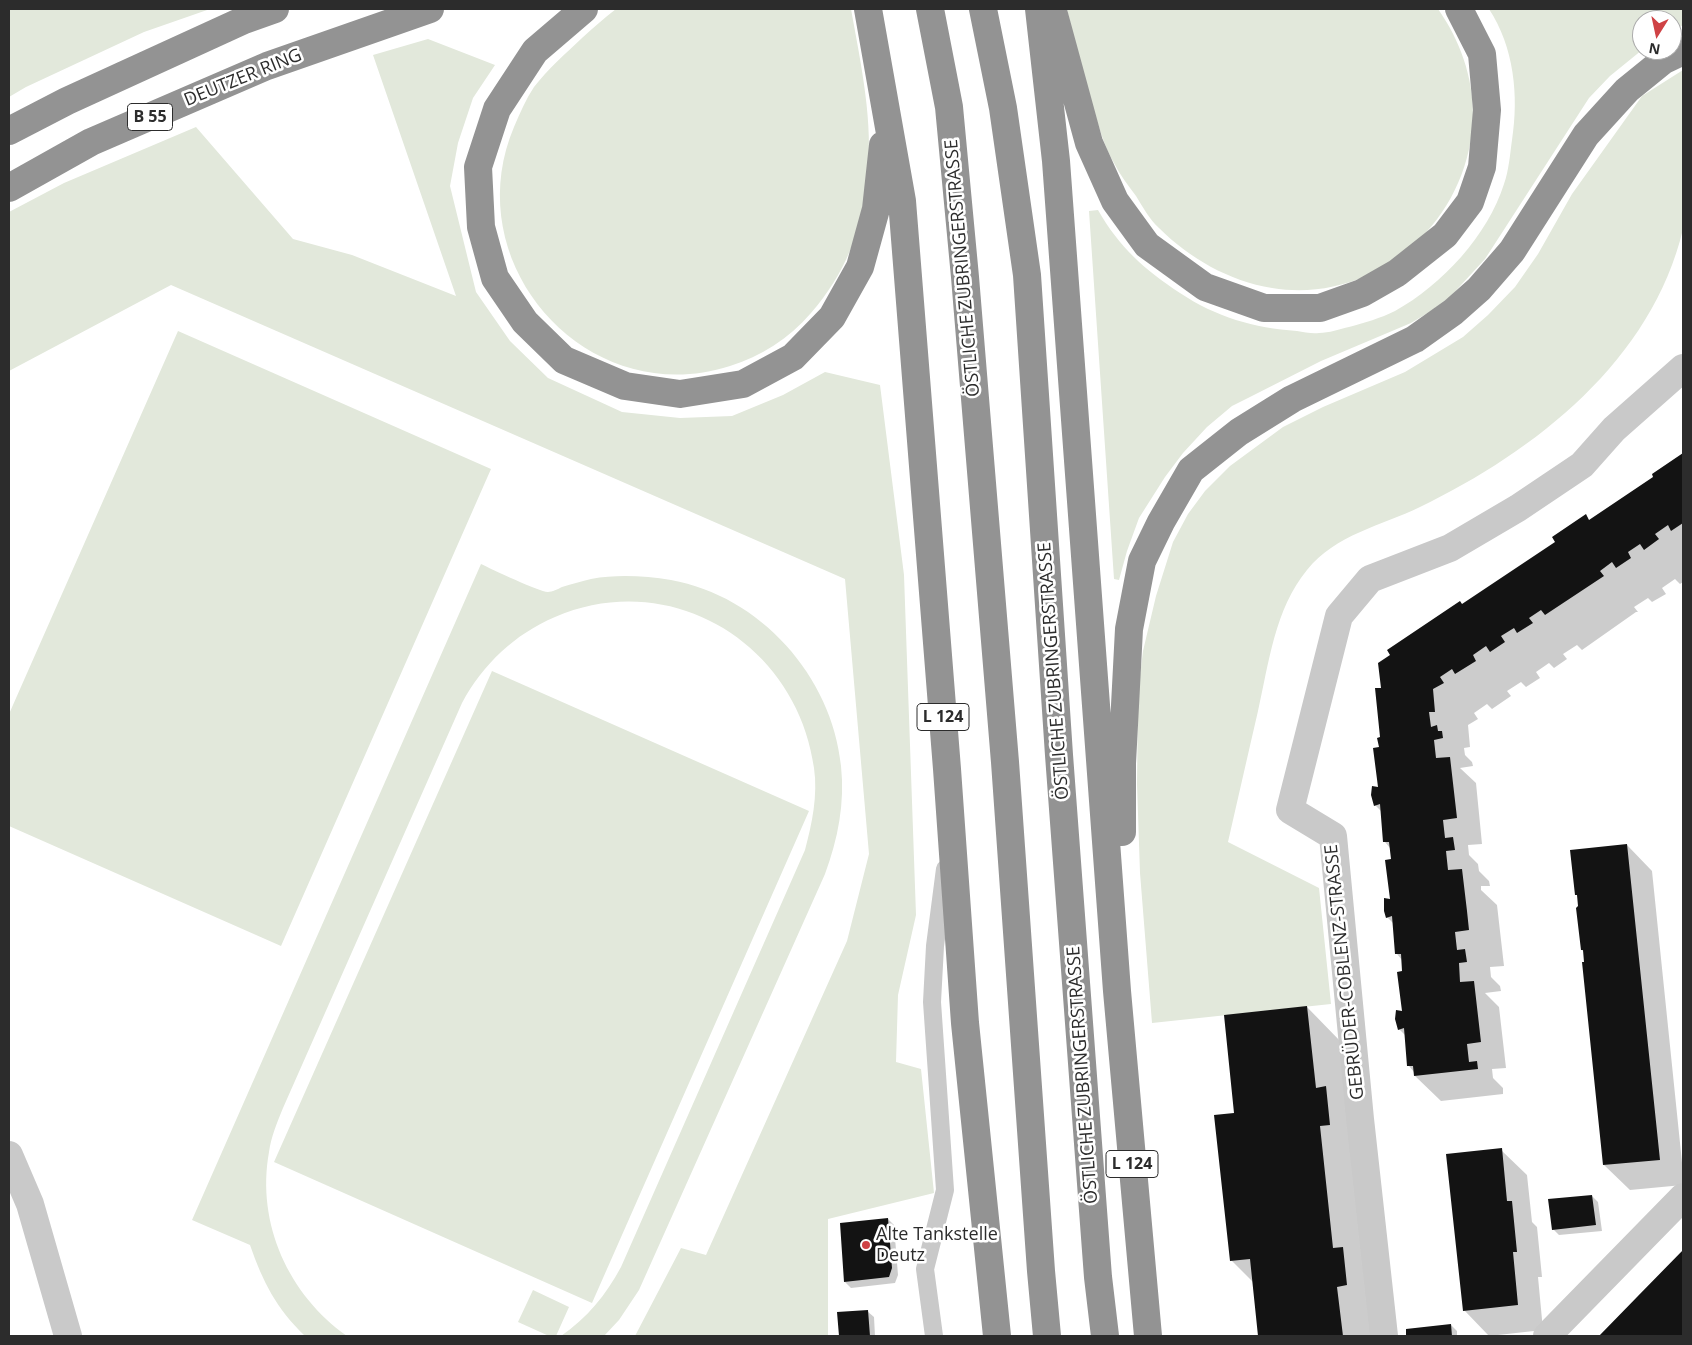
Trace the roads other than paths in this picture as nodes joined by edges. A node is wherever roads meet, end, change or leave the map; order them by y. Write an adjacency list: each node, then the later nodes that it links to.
1 (276, 9): 12 (highway)
2 (430, 9): 13 (highway, DEUTZER RING / B 55)
3 (584, 9): 11 (highway)
4 (868, 9): 11 (highway)
5 (930, 9): 22 (highway, ÖSTLICHE ZUBRINGERSTRASSE)
6 (983, 9): 23 (highway, ÖSTLICHE ZUBRINGERSTRASSE / L 124)
7 (1039, 9): 16 (highway, L 124)
8 (1052, 9): 9 (highway)
9 (1459, 9)
10 (1683, 51): 16 (highway)
11 (884, 98): 15 (highway, L 124)
12 (9, 131)
13 (9, 188)
14 (1683, 368): 25 (street, GEBRÜDER-COBLENZ-STRASSE)
15 (951, 822): 20 (lane); 21 (highway, L 124)
16 (1117, 991): 24 (highway, L 124)
17 (9, 1155): 19 (street)
18 (1683, 1197): 26 (street)
19 (68, 1336)
20 (934, 1336)
21 (997, 1336)
22 (1048, 1336)
23 (1105, 1336)
24 (1148, 1336)
25 (1384, 1336)
26 (1547, 1336)

